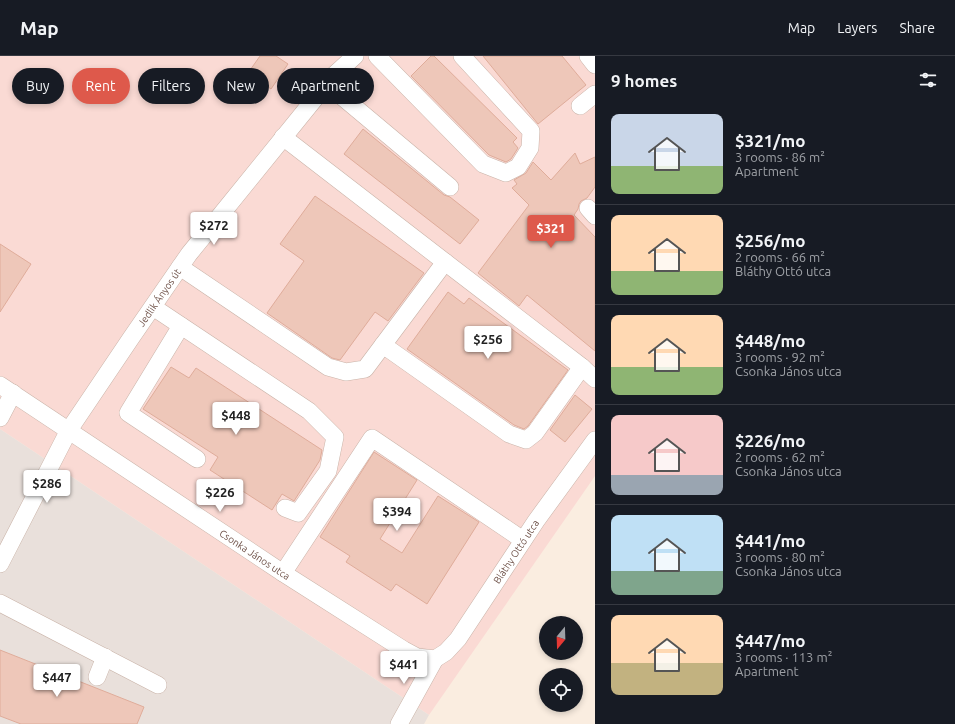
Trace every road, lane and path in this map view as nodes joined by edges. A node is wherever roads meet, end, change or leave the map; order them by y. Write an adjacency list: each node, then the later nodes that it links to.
1 (355, 56): 6 (street, Jedlik Ányos út)
2 (377, 56): 3 (street)
3 (462, 56)
4 (588, 56): 5 (street)
5 (595, 65)
6 (342, 68)
7 (595, 94): 10 (street)
8 (310, 104): 11 (street, Jedlik Ányos út)
9 (351, 104): 12 (street)
10 (580, 106)
11 (283, 137): 13 (street); 14 (street, Jedlik Ányos út)
12 (450, 187)
13 (445, 262): 17 (street); 18 (street)
14 (180, 267): 15 (street, Jedlik Ányos út); 17 (street)
15 (153, 307): 16 (street); 22 (street, Jedlik Ányos út)
16 (181, 326): 24 (street); 25 (street)
17 (383, 345): 18 (street)
18 (582, 367): 19 (street)
19 (595, 379)
20 (7, 389): 21 (street); 22 (street, Csonka János utca)
21 (0, 418)
22 (69, 430): 27 (street, Jedlik Ányos út); 28 (street, Csonka János utca)
23 (595, 440): 26 (street, Bláthy Ottó utca)
24 (197, 459)
25 (285, 508)
26 (523, 540): 28 (street); 31 (street, Bláthy Ottó utca)
27 (0, 564)
28 (283, 573): 31 (street, Csonka János utca)
29 (0, 603): 30 (street)
30 (105, 657): 32 (street); 33 (street)
31 (434, 659): 34 (street)
32 (97, 677)
33 (158, 685)
34 (398, 724)

